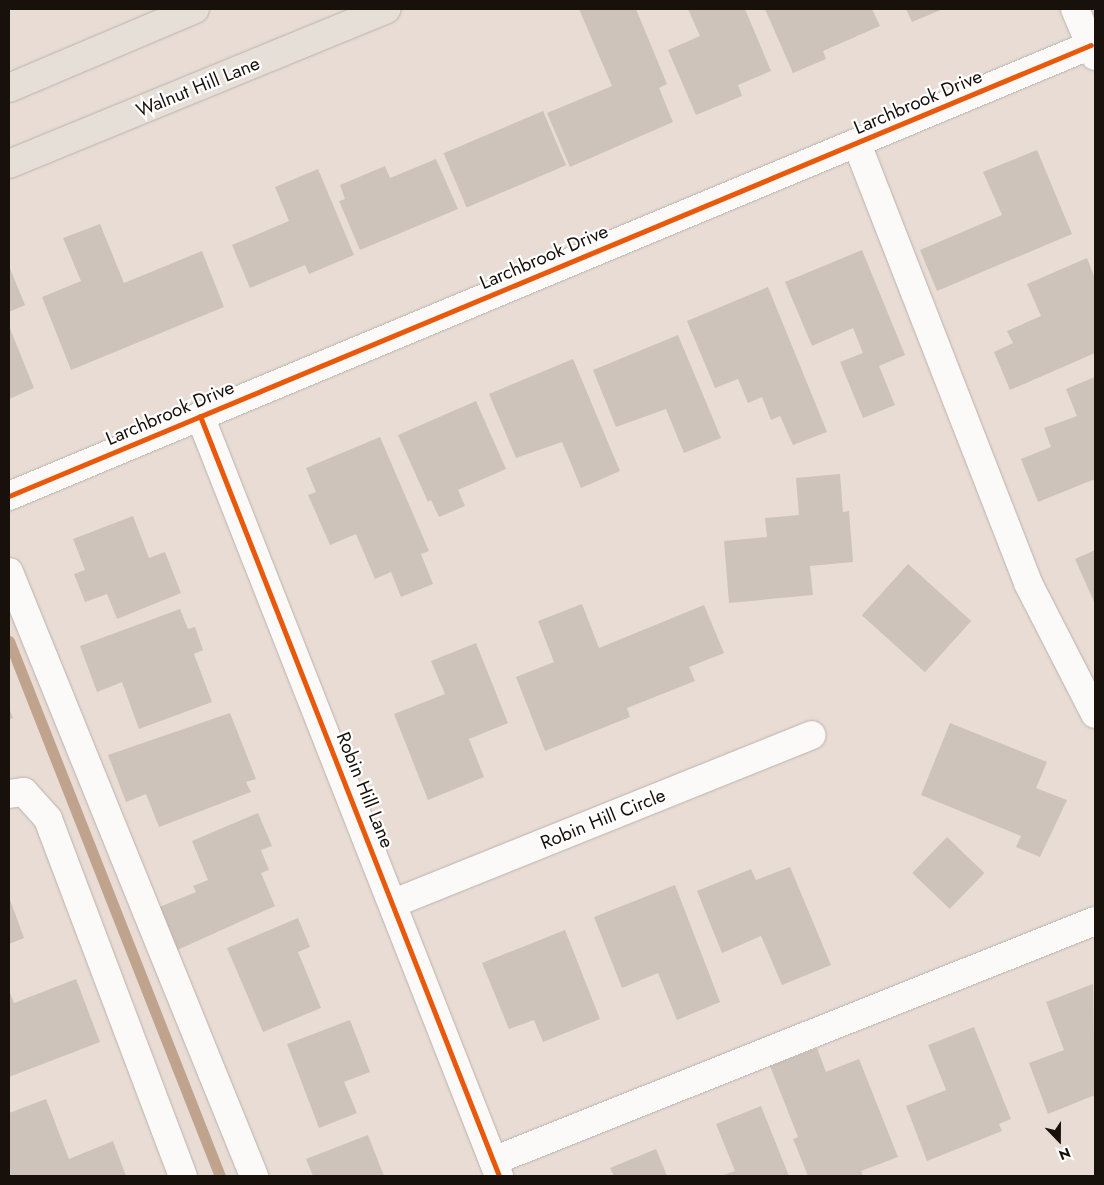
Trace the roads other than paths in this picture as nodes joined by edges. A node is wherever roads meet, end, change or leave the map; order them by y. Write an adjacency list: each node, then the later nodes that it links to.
1 (196, 9): 5 (main road)
2 (386, 9): 7 (main road, Walnut Hill Lane)
3 (1076, 9): 4 (street)
4 (1093, 51): 6 (street, Larchbrook Drive)
5 (9, 88)
6 (857, 144): 8 (street, Larchbrook Drive); 11 (street)
7 (9, 164)
8 (200, 416): 9 (street, Larchbrook Drive); 14 (street, Robin Hill Lane)
9 (9, 496)
10 (9, 572): 18 (street)
11 (1095, 714)
12 (812, 735): 14 (street, Robin Hill Circle)
13 (9, 794): 17 (street)
14 (394, 903): 16 (street, Robin Hill Lane)
15 (1095, 921): 16 (street)
16 (496, 1168)
17 (183, 1176)
18 (254, 1176)

